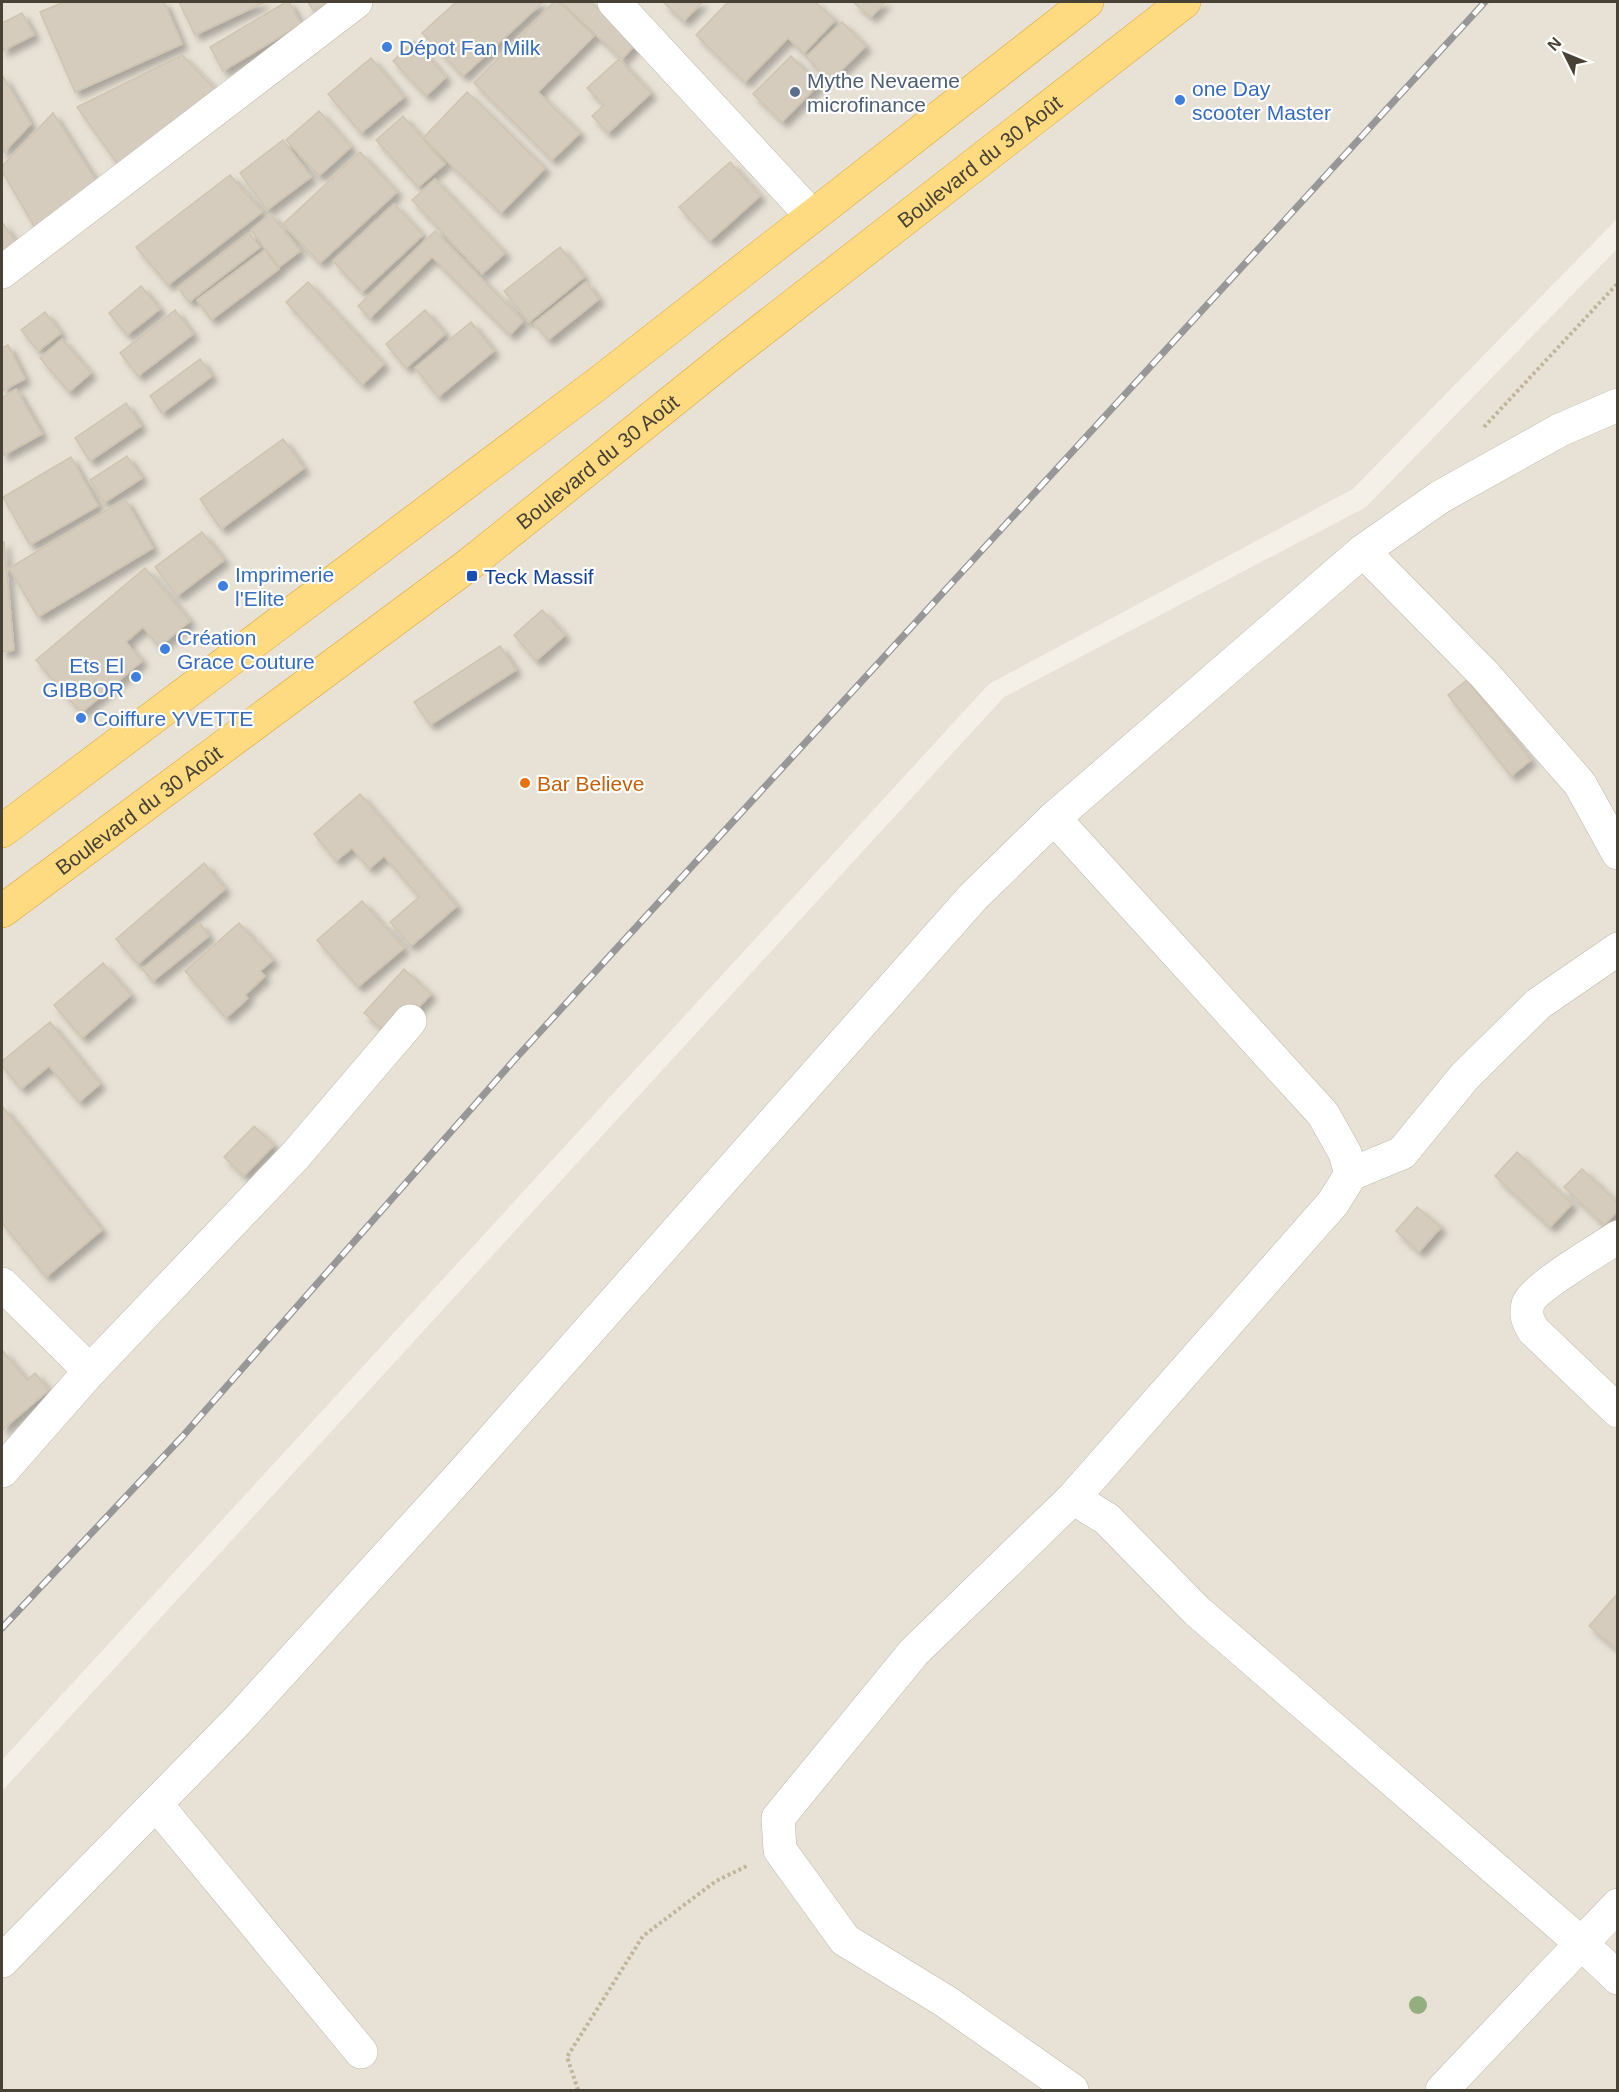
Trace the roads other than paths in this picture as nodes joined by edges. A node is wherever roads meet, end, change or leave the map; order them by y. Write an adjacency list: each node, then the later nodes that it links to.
1 (356, 2): 6 (street)
2 (614, 2): 5 (street)
3 (1184, 2): 12 (highway, Boulevard du 30 Août)
4 (1083, 3): 5 (highway)
5 (812, 216): 10 (highway)
6 (2, 272)
7 (1617, 405): 8 (street)
8 (1363, 551): 9 (street); 11 (street)
9 (1054, 818): 15 (street); 22 (street)
10 (2, 831)
11 (1617, 853)
12 (2, 911)
13 (1617, 950): 15 (street)
14 (410, 1021): 18 (street)
15 (1351, 1174): 21 (street)
16 (1617, 1237): 19 (street)
17 (2, 1284): 18 (street)
18 (90, 1371): 20 (street)
19 (1617, 1412)
20 (2, 1471)
21 (1073, 1498): 24 (street); 28 (street)
22 (156, 1804): 25 (street); 27 (street)
23 (1617, 1905): 24 (street)
24 (1581, 1943): 26 (street); 29 (street)
25 (2, 1961)
26 (1617, 1978)
27 (361, 2052)
28 (1072, 2091)
29 (1442, 2091)

